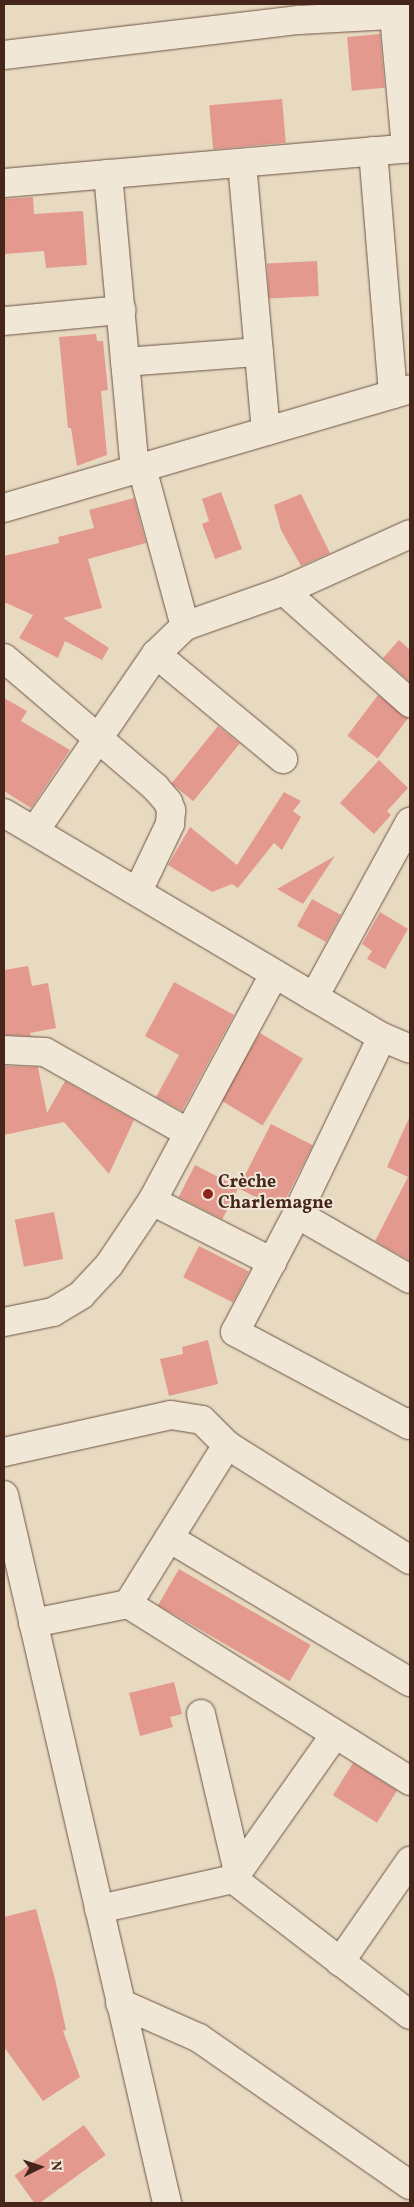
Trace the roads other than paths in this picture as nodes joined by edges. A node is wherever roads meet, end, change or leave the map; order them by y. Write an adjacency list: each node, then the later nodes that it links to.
1 (325, 4): 2 (street)
2 (295, 12): 3 (street); 4 (street)
3 (402, 15): 5 (street)
4 (4, 55)
5 (408, 148): 6 (street)
6 (373, 151): 7 (street); 14 (street)
7 (242, 163): 8 (street); 12 (street)
8 (108, 174): 9 (street); 10 (street)
9 (4, 183)
10 (120, 310): 11 (street); 13 (street)
11 (4, 321)
12 (259, 352): 13 (street); 15 (street)
13 (125, 362): 16 (street)
14 (402, 392): 15 (street)
15 (266, 431): 16 (street)
16 (139, 469): 17 (street); 20 (street)
17 (4, 508)
18 (410, 534): 19 (street)
19 (284, 590): 20 (street); 23 (street)
20 (185, 626): 21 (street)
21 (156, 654): 24 (street); 25 (street)
22 (4, 658): 24 (street)
23 (410, 703)
24 (99, 740): 28 (street); 29 (street)
25 (283, 760)
26 (4, 812): 28 (street)
27 (410, 822): 31 (street)
28 (36, 829): 29 (street)
29 (138, 892): 30 (street)
30 (274, 974): 31 (street); 35 (street)
31 (314, 998): 32 (street)
32 (382, 1037): 33 (street); 37 (street)
33 (410, 1049)
34 (4, 1050): 35 (street)
35 (189, 1133): 36 (street)
36 (152, 1201): 38 (street); 40 (street)
37 (297, 1214): 38 (street); 39 (street)
38 (272, 1262): 41 (street)
39 (410, 1279)
40 (4, 1322)
41 (410, 1422)
42 (227, 1445): 43 (street); 45 (street); 46 (street)
43 (4, 1452)
44 (4, 1495): 47 (street)
45 (169, 1538): 48 (street); 50 (street)
46 (410, 1560)
47 (12, 1566): 49 (street)
48 (128, 1604): 49 (street); 52 (street)
49 (33, 1623): 56 (street)
50 (409, 1680)
51 (201, 1714): 55 (street)
52 (334, 1736): 53 (street); 55 (street)
53 (410, 1780)
54 (410, 1861): 57 (street)
55 (236, 1875): 56 (street); 57 (street)
56 (98, 1910): 58 (street)
57 (340, 1962): 59 (street)
58 (120, 2002): 60 (street); 61 (street)
59 (410, 2015)
60 (408, 2198)
61 (167, 2203)

